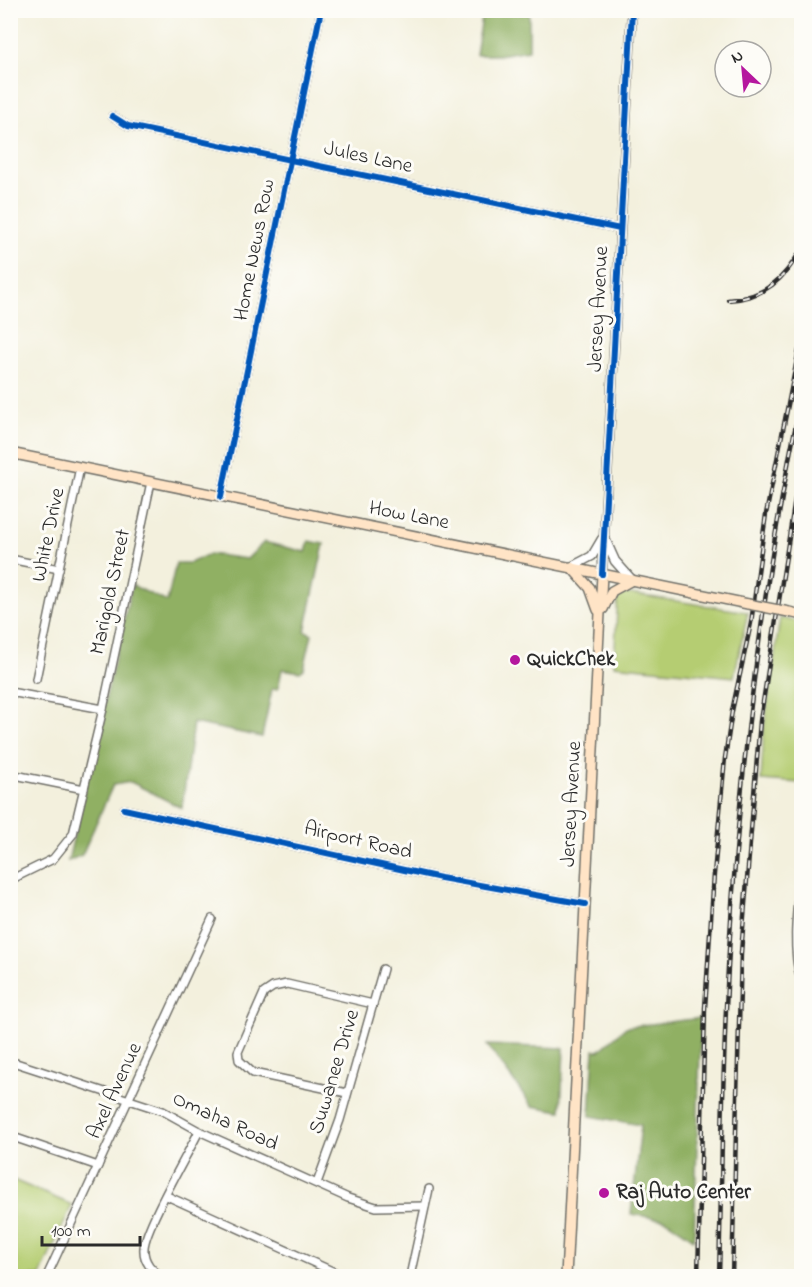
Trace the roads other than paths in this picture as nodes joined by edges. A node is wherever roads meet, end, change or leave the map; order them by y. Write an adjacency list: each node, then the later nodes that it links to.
1 (321, 10): 4 (street, Home News Row)
2 (632, 10): 5 (street, Jersey Avenue)
3 (112, 116): 4 (street, Jules Lane)
4 (291, 159): 5 (street, Jules Lane); 9 (street, Home News Row)
5 (620, 229): 10 (street, Jersey Avenue)
6 (10, 453): 7 (main road, How Lane)
7 (80, 467): 8 (main road, How Lane); 13 (street, White Drive)
8 (151, 482): 9 (main road, How Lane); 20 (street, Marigold Street)
9 (221, 496): 12 (main road, How Lane)
10 (604, 536): 12 (street); 14 (street, Jersey Avenue); 15 (street)
11 (10, 559): 13 (street)
12 (571, 567): 14 (main road, How Lane); 16 (main road)
13 (60, 569): 18 (street, White Drive)
14 (602, 574): 15 (main road, How Lane); 16 (main road, Jersey Avenue)
15 (632, 580): 16 (main road); 17 (main road, How Lane, bridge)
16 (600, 615): 26 (main road, Jersey Avenue)
17 (801, 615)
18 (36, 679)
19 (10, 692): 20 (street)
20 (103, 709): 22 (street, Marigold Street)
21 (10, 774): 22 (street)
22 (84, 789): 25 (street, Marigold Street)
23 (124, 809): 26 (street, Airport Road)
24 (801, 860): 28 (street)
25 (10, 880)
26 (585, 904): 46 (main road, Jersey Avenue)
27 (212, 919): 34 (street, Axel Avenue)
28 (800, 925): 30 (street)
29 (383, 969): 31 (street, Suwanee Drive)
30 (801, 980)
31 (373, 1004): 33 (street, Suwanee Drive); 33 (street)
32 (10, 1061): 34 (street, Omaha Road)
33 (347, 1093): 38 (street, Suwanee Drive)
34 (129, 1099): 35 (street, Omaha Road); 37 (street, Axel Avenue)
35 (199, 1131): 38 (street, Omaha Road); 40 (street)
36 (10, 1136): 37 (street)
37 (98, 1166): 42 (street, Axel Avenue)
38 (317, 1183): 41 (street, Omaha Road)
39 (429, 1189): 41 (street)
40 (167, 1196): 43 (street); 44 (street)
41 (425, 1206): 45 (street)
42 (47, 1276)
43 (163, 1276)
44 (343, 1276)
45 (410, 1276)
46 (566, 1276)

